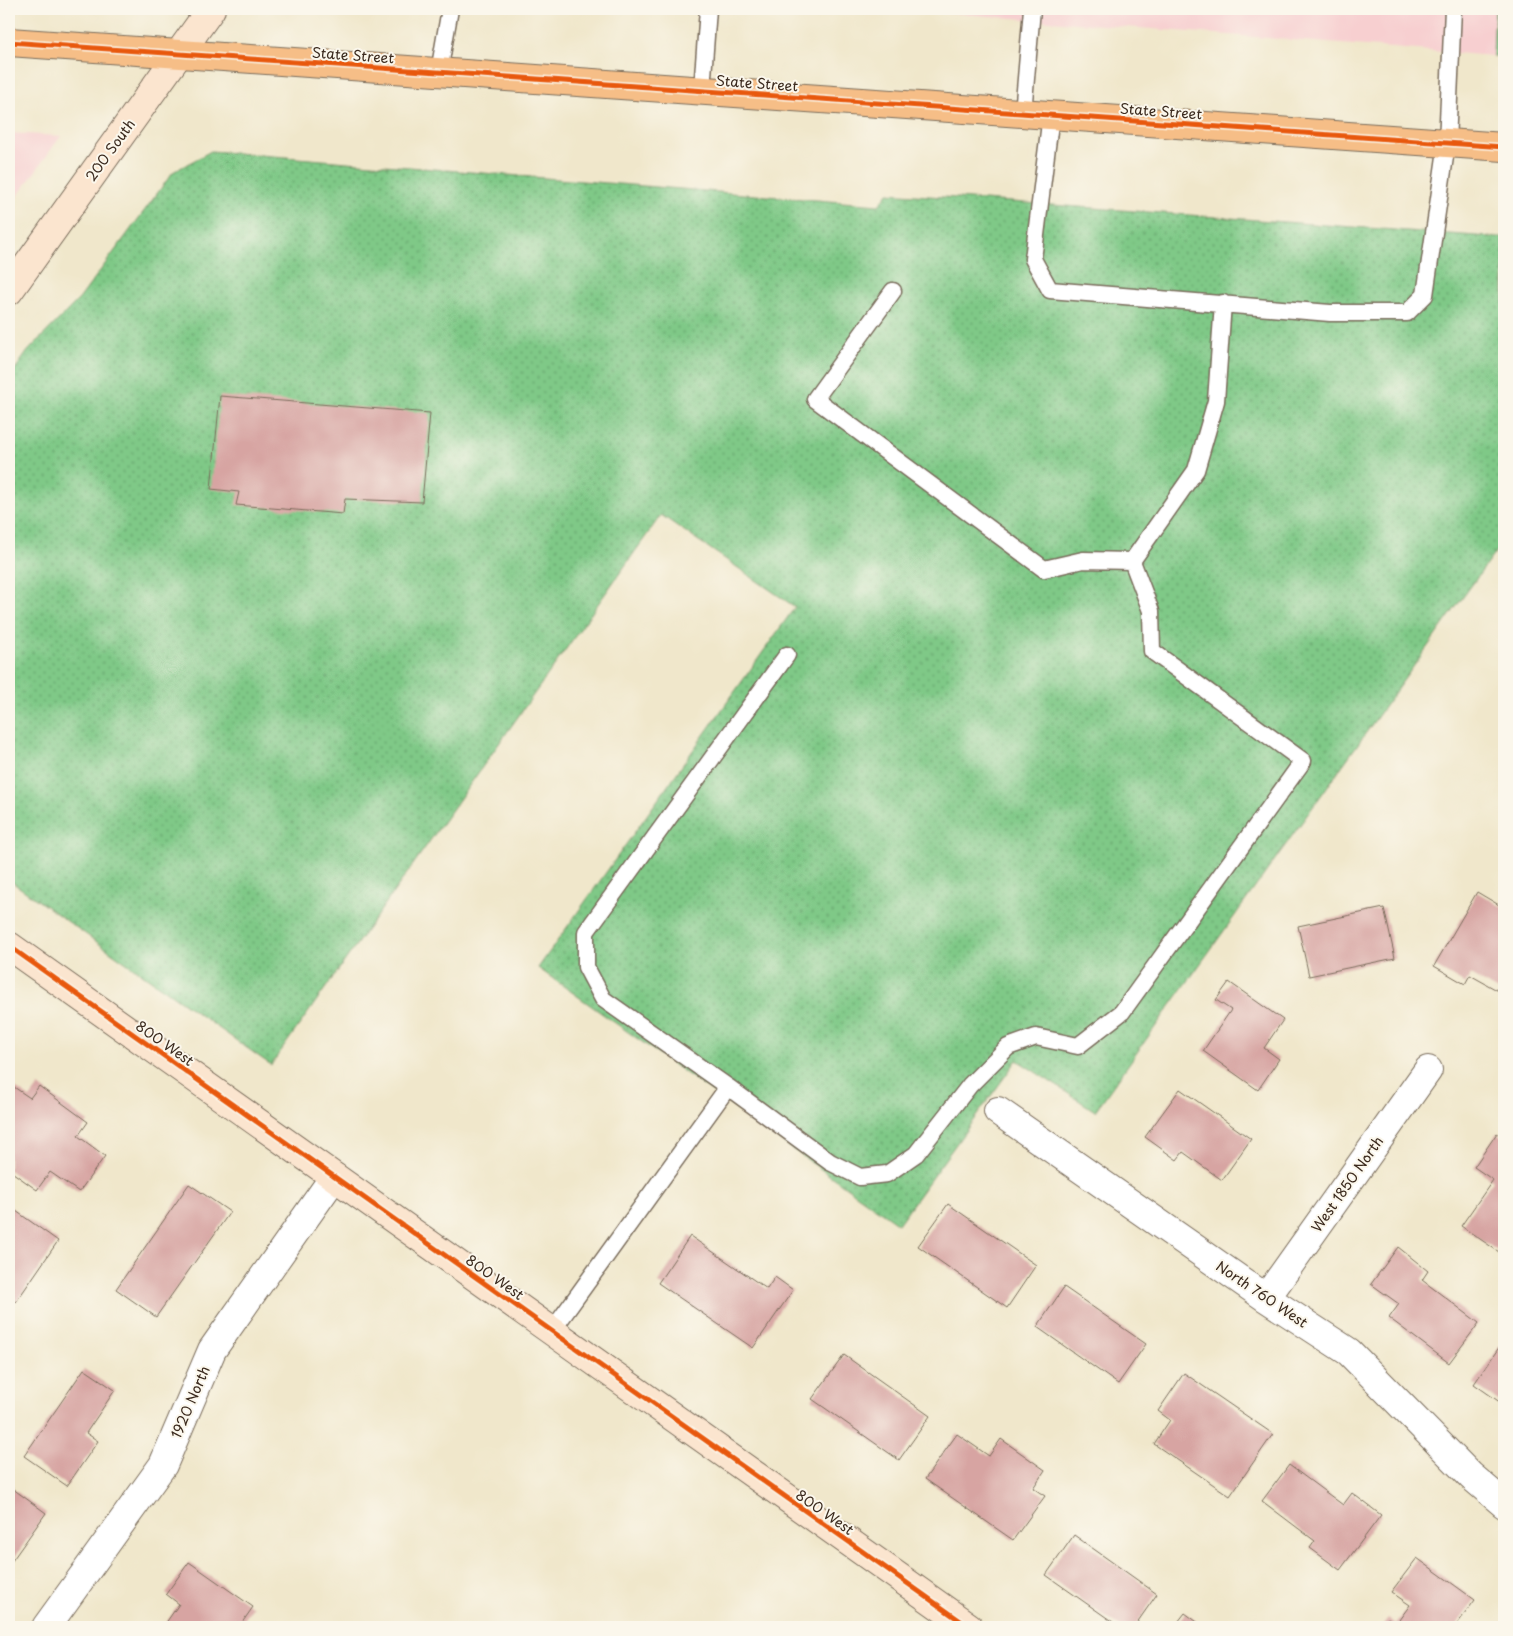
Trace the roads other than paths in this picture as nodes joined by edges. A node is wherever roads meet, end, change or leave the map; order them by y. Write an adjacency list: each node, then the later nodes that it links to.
1 (211, 9): 7 (street, 200 South)
2 (450, 9): 8 (lane)
3 (708, 9): 9 (lane)
4 (1032, 9): 10 (lane)
5 (1453, 9): 12 (lane)
6 (9, 42): 7 (main road, State Street)
7 (178, 54): 8 (main road, State Street); 14 (street, 200 South)
8 (439, 72): 9 (main road, State Street)
9 (702, 90): 10 (main road, State Street)
10 (1023, 113): 11 (main road, State Street)
11 (1051, 115): 12 (main road, State Street); 16 (lane)
12 (1448, 143): 13 (main road, State Street); 16 (lane)
13 (1504, 147)
14 (9, 291)
15 (893, 291): 17 (lane)
16 (1223, 303): 17 (lane)
17 (1132, 561): 21 (lane)
18 (787, 655): 21 (lane)
19 (9, 946): 23 (street, 800 West)
20 (1428, 1070): 24 (street, West 1850 North)
21 (728, 1087): 25 (lane)
22 (998, 1111): 24 (street, North 760 West)
23 (334, 1176): 25 (street, 800 West); 27 (street, 1920 North)
24 (1266, 1298): 26 (street, North 760 West)
25 (552, 1331): 28 (street, 800 West)
26 (1504, 1504)
27 (46, 1627)
28 (968, 1627)

